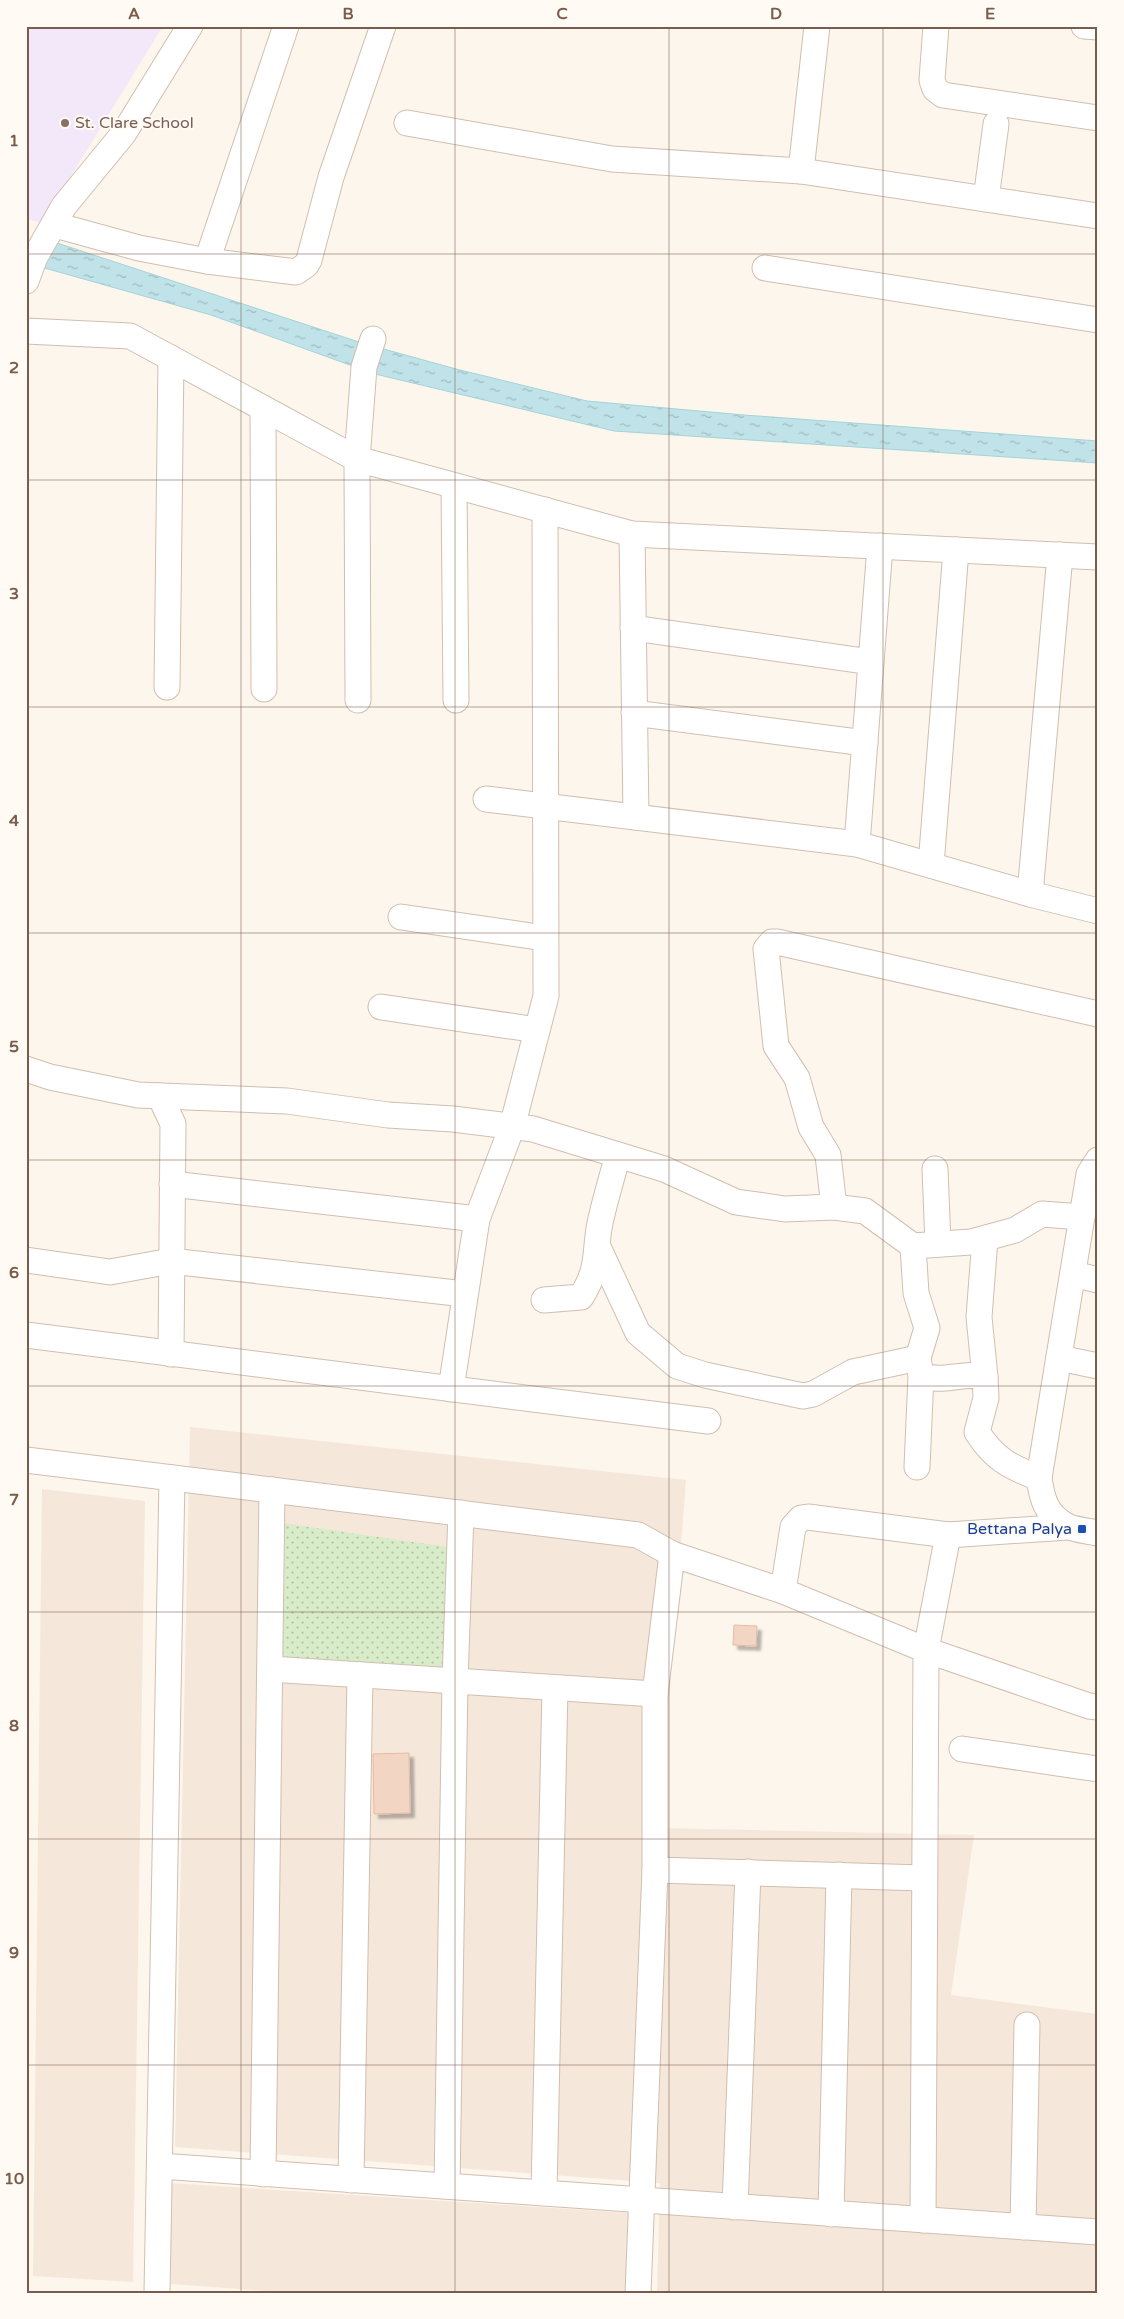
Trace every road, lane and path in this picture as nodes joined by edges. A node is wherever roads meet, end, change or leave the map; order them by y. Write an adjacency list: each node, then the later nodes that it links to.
1 (190, 26): 14 (street)
2 (286, 26): 15 (street)
3 (383, 26): 15 (street)
4 (817, 26): 11 (street)
5 (936, 26): 8 (street)
6 (1084, 26): 7 (street)
7 (1098, 27)
8 (1098, 118)
9 (407, 123): 11 (street)
10 (996, 124): 12 (street)
11 (801, 171): 12 (street)
12 (986, 199): 13 (street)
13 (1098, 216)
14 (45, 240): 15 (street); 17 (street)
15 (207, 261)
16 (765, 268): 18 (street)
17 (26, 281)
18 (1098, 320)
19 (26, 331): 21 (street)
20 (373, 339): 23 (street)
21 (171, 358): 22 (street); 33 (street)
22 (263, 408): 23 (street); 34 (street)
23 (358, 459): 24 (street); 35 (street)
24 (454, 486): 25 (street); 36 (street)
25 (545, 510): 26 (street); 40 (street)
26 (632, 534): 27 (street); 31 (street)
27 (880, 546): 28 (street); 32 (street)
28 (956, 550): 29 (street); 43 (street)
29 (1060, 555): 30 (street); 44 (street)
30 (1098, 557)
31 (633, 628): 32 (street); 37 (street)
32 (871, 662): 38 (street)
33 (167, 687)
34 (264, 689)
35 (358, 700)
36 (456, 700)
37 (634, 713): 38 (street); 41 (street)
38 (865, 743): 42 (street)
39 (486, 799): 40 (street)
40 (544, 806): 41 (street); 47 (street)
41 (636, 817): 42 (street)
42 (857, 844): 43 (street)
43 (931, 865): 44 (street)
44 (1030, 894): 45 (street)
45 (1098, 911)
46 (401, 918): 47 (street)
47 (545, 938): 50 (street)
48 (381, 1007): 50 (street)
49 (1098, 1014): 59 (street)
50 (537, 1030): 53 (street)
51 (26, 1068): 52 (street)
52 (160, 1096): 53 (street); 57 (street)
53 (512, 1127): 54 (street); 60 (street)
54 (618, 1155): 59 (street); 64 (street)
55 (1098, 1160): 58 (street)
56 (935, 1169): 62 (street)
57 (172, 1184): 60 (street); 66 (street)
58 (1089, 1203): 61 (street); 67 (street)
59 (834, 1207): 63 (street)
60 (477, 1219): 69 (street)
61 (985, 1239): 62 (street); 76 (street)
62 (938, 1244): 63 (street)
63 (913, 1246): 75 (street)
64 (598, 1247): 70 (street); 75 (street)
65 (26, 1260): 66 (street)
66 (171, 1261): 69 (street); 72 (street)
67 (1073, 1274): 68 (street); 73 (street)
68 (1098, 1280)
69 (465, 1294): 77 (street)
70 (544, 1300)
71 (26, 1335): 72 (street)
72 (171, 1354): 77 (street)
73 (1059, 1358): 74 (street); 82 (street)
74 (1098, 1366)
75 (919, 1367): 76 (street); 80 (street)
76 (985, 1377): 82 (street)
77 (451, 1389): 78 (street)
78 (708, 1421)
79 (26, 1460): 83 (street)
80 (917, 1467)
81 (26, 1474): 83 (street)
82 (1039, 1478): 86 (street)
83 (172, 1485): 84 (street); 105 (street)
84 (272, 1497): 85 (street); 92 (street)
85 (461, 1520): 89 (street); 89 (street); 94 (street)
86 (1068, 1527): 87 (street); 88 (street)
87 (1098, 1533)
88 (948, 1535): 90 (street); 91 (street)
89 (672, 1554): 90 (street); 96 (street)
90 (783, 1590): 91 (street)
91 (926, 1650): 97 (street); 103 (street)
92 (270, 1669): 93 (street); 106 (street)
93 (360, 1675): 94 (street); 107 (street)
94 (455, 1681): 95 (street); 108 (street)
95 (555, 1688): 96 (street); 109 (street)
96 (655, 1694): 100 (street)
97 (1098, 1707)
98 (962, 1749): 99 (street)
99 (1098, 1769)
100 (655, 1870): 101 (street); 110 (street)
101 (748, 1872): 102 (street); 111 (street)
102 (839, 1876): 103 (street); 112 (street)
103 (924, 1878): 113 (street)
104 (1027, 2026): 114 (street)
105 (160, 2166): 106 (street); 116 (street)
106 (263, 2174): 107 (street)
107 (351, 2180): 108 (street)
108 (447, 2186): 109 (street)
109 (544, 2194): 110 (street)
110 (642, 2200): 111 (street); 117 (street)
111 (735, 2207): 112 (street)
112 (831, 2214): 113 (street)
113 (922, 2220): 114 (street)
114 (1023, 2227): 115 (street)
115 (1098, 2232)
116 (157, 2293)
117 (638, 2293)

